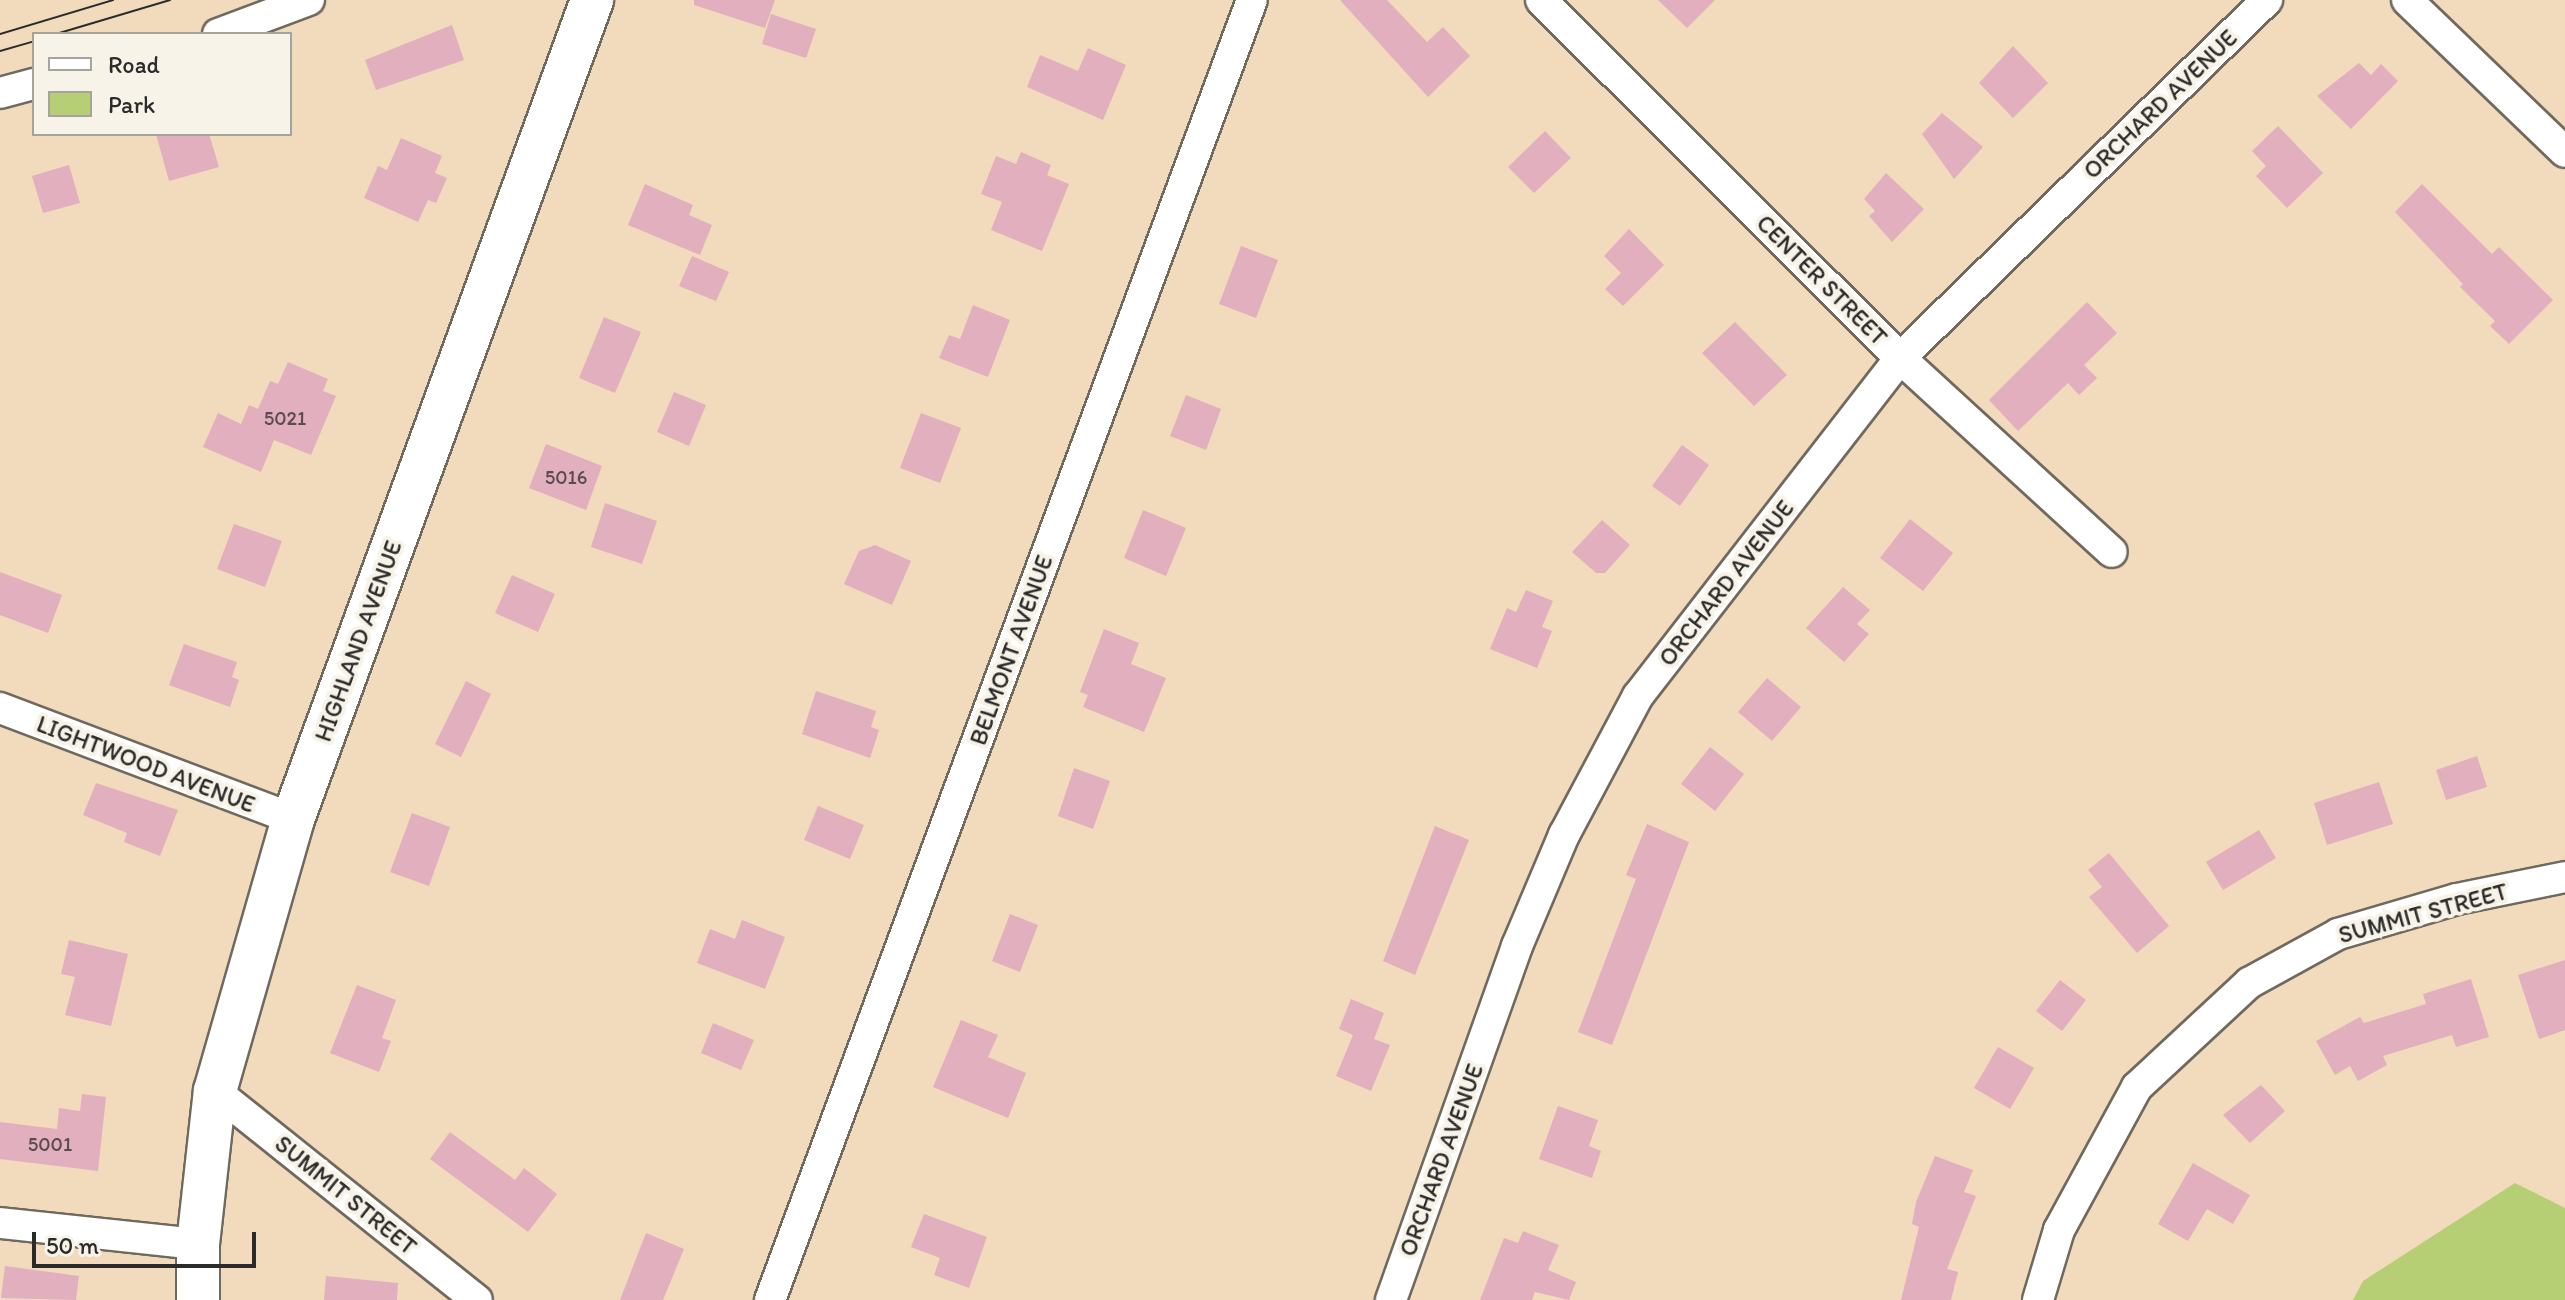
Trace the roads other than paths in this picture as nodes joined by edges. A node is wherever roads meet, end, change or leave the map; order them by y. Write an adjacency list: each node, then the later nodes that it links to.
1 (309, 0): 7 (street)
2 (592, 0): 14 (street, HIGHLAND AVENUE)
3 (1252, 0): 21 (street, BELMONT AVENUE)
4 (1541, 0): 11 (street, CENTER STREET)
5 (2267, 0): 11 (street, ORCHARD AVENUE)
6 (2407, 0): 10 (street)
7 (223, 32)
8 (32, 85): 9 (street)
9 (0, 93)
10 (2565, 152)
11 (1900, 358): 12 (street, CENTER STREET); 22 (street, ORCHARD AVENUE)
12 (2112, 552)
13 (0, 708): 14 (street, LIGHTWOOD AVENUE)
14 (293, 819): 16 (street, HIGHLAND AVENUE)
15 (2565, 877): 23 (street, SUMMIT STREET)
16 (215, 1091): 18 (street, HIGHLAND AVENUE); 20 (street, SUMMIT STREET)
17 (0, 1223): 18 (street)
18 (198, 1244): 19 (street, HIGHLAND AVENUE)
19 (198, 1300)
20 (477, 1300)
21 (770, 1300)
22 (1391, 1300)
23 (2038, 1300)

